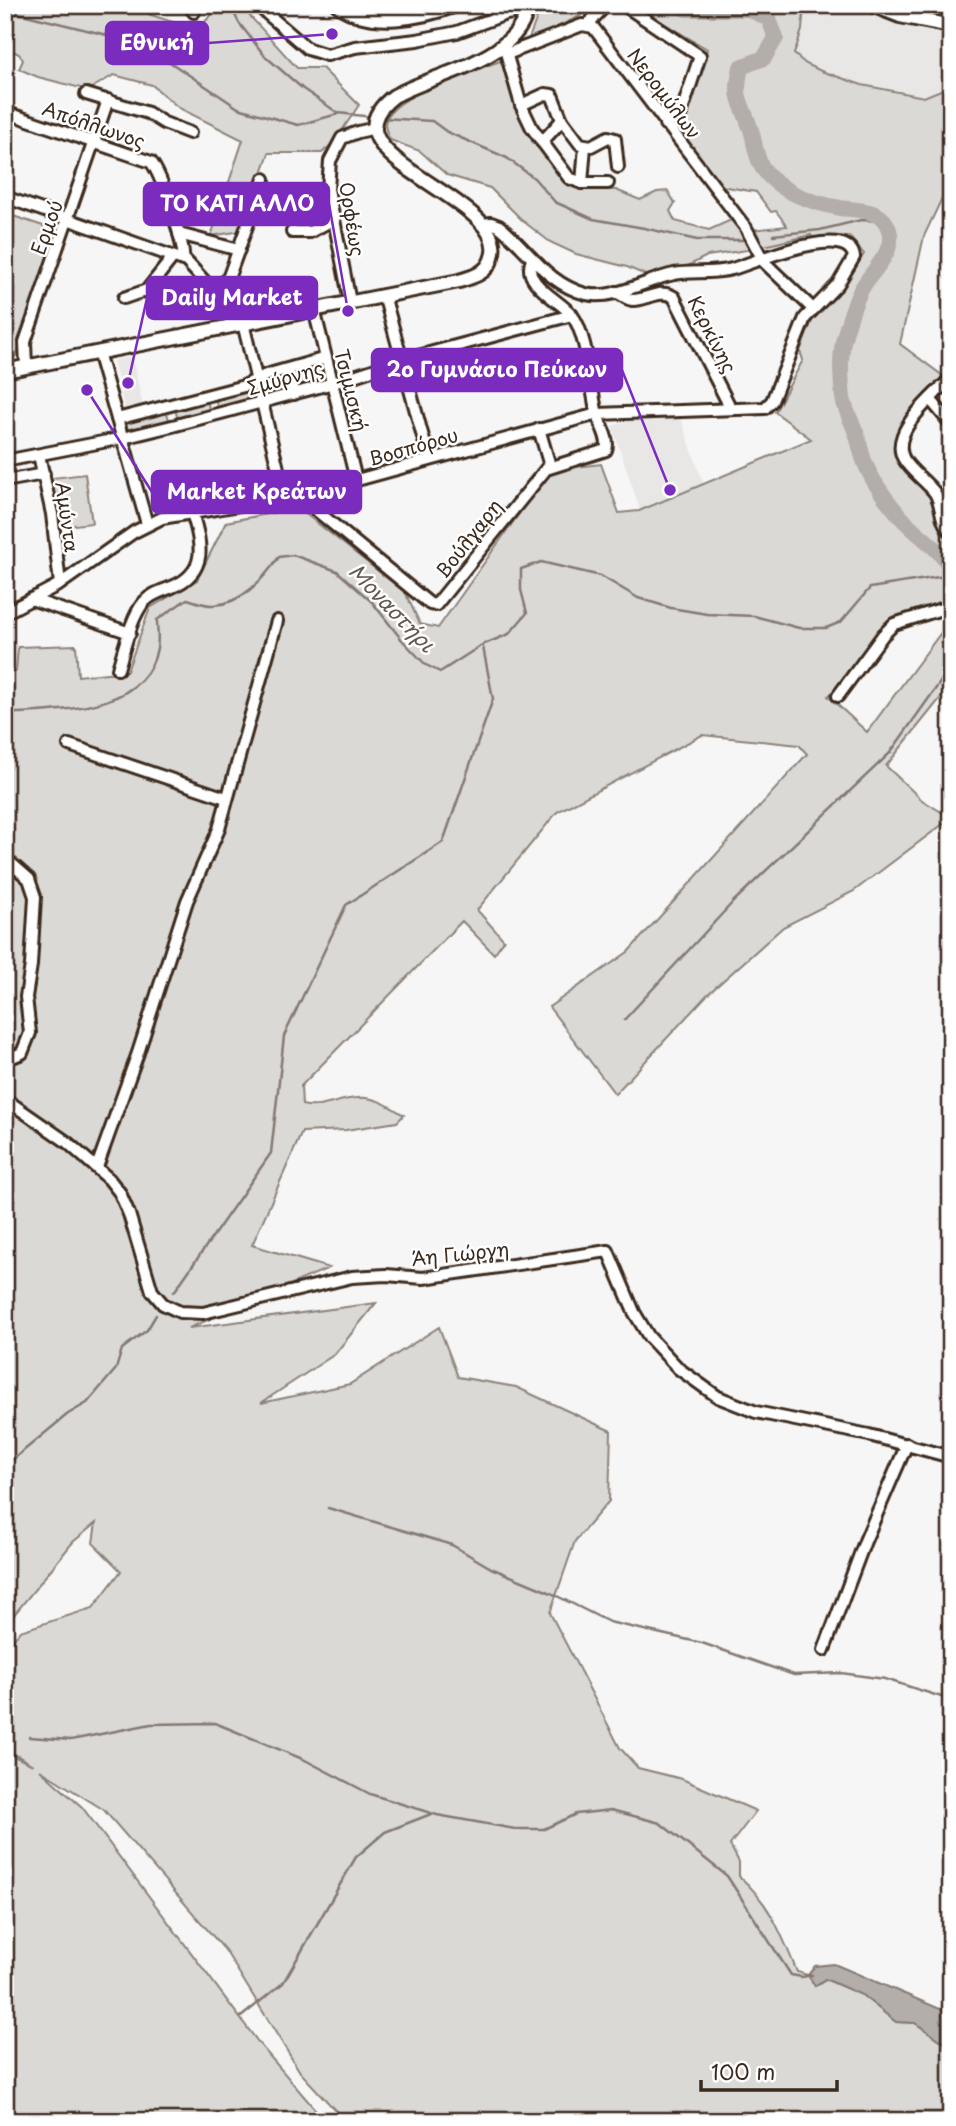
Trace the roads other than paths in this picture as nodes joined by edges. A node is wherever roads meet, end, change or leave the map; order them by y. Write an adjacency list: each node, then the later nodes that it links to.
1 (257, 5): 7 (street)
2 (338, 5): 3 (main road)
3 (456, 5)
4 (606, 5): 8 (street)
5 (624, 5): 17 (street)
6 (872, 5): 9 (main road)
7 (527, 8): 10 (main road)
8 (588, 24): 10 (street); 17 (street, Νερομύλων)
9 (951, 26)
10 (505, 50): 13 (street); 16 (main road)
11 (86, 94): 12 (street)
12 (108, 100): 18 (street); 19 (street, Ερμού)
13 (521, 105): 15 (street); 20 (street)
14 (5, 112): 19 (street, Απόλλωνος)
15 (562, 120): 20 (street); 21 (street)
16 (377, 121): 27 (street, Ορφέως); 29 (main road)
17 (666, 124): 33 (street, Νερομύλων)
18 (190, 133)
19 (94, 142): 28 (street, Ερμού); 31 (street, Απόλλωνος)
20 (542, 142): 24 (street)
21 (585, 146): 22 (street); 24 (street)
22 (618, 167)
23 (264, 179): 32 (street)
24 (582, 183): 25 (street)
25 (608, 183)
26 (5, 198): 28 (street)
27 (334, 219): 30 (street); 40 (street, Ορφέως)
28 (66, 220): 34 (street); 48 (street, Ερμού)
29 (483, 224): 35 (street); 38 (main road)
30 (292, 232)
31 (179, 234): 32 (street); 34 (street, Απόλλωνος)
32 (239, 250): 37 (street)
33 (761, 257): 36 (street); 42 (street, Νερομύλων); 42 (street)
34 (178, 258): 37 (street); 39 (street)
35 (532, 260): 36 (street); 43 (street)
36 (616, 292): 59 (street, Κερκίνης)
37 (217, 295): 44 (street)
38 (384, 295): 40 (main road); 47 (street)
39 (124, 298)
40 (350, 302): 41 (main road)
41 (314, 309): 44 (main road); 46 (street, Τσιμισκή)
42 (813, 309): 59 (street, Βοσπόρου)
43 (572, 315): 47 (street, Σμύρνης); 60 (street)
44 (238, 324): 45 (main road); 52 (street)
45 (98, 352): 48 (main road); 62 (street)
46 (326, 358): 49 (street); 53 (street, Τσιμισκή)
47 (403, 360): 53 (street, Σμύρνης); 68 (street)
48 (26, 367): 50 (main road)
49 (288, 369): 52 (street); 54 (street)
50 (5, 371)
51 (951, 378): 56 (street)
52 (256, 380): 55 (street); 57 (street)
53 (332, 382): 54 (street, Σμύρνης); 72 (street, Τσιμισκή)
54 (294, 394): 57 (street, Σμύρνης)
55 (209, 395): 58 (street); 61 (street)
56 (930, 399): 63 (street); 78 (street)
57 (261, 402): 61 (street, Σμύρνης); 75 (street)
58 (170, 405): 62 (street); 64 (street)
59 (730, 407): 60 (street, Βοσπόρου)
60 (597, 414): 65 (street, Βοσπόρου); 70 (street)
61 (215, 415): 64 (street, Σμύρνης)
62 (117, 419): 66 (street)
63 (951, 424)
64 (176, 425): 66 (street, Σμύρνης)
65 (539, 429): 68 (street, Βοσπόρου); 70 (street)
66 (123, 438): 67 (street, Σμύρνης); 77 (street)
67 (39, 455): 69 (street, Σμύρνης); 71 (street, Αμύντα)
68 (429, 459): 72 (street, Βοσπόρου)
69 (5, 461)
70 (550, 466): 74 (street, Βούλγαρη)
71 (44, 474): 73 (street); 79 (street, Αμύντα)
72 (356, 480): 74 (street, Βοσπόρου)
73 (5, 481)
74 (306, 494): 75 (street, Βοσπόρου)
75 (285, 498): 76 (street, Βοσπόρου)
76 (192, 513): 77 (street, Βοσπόρου); 84 (street)
77 (147, 524): 79 (street, Βοσπόρου)
78 (951, 532)
79 (60, 584): 80 (street, Βοσπόρου)
80 (31, 599): 82 (street, Βοσπόρου); 84 (street)
81 (951, 606): 86 (street)
82 (5, 613)
83 (278, 621): 88 (street)
84 (130, 633): 85 (street)
85 (118, 669)
86 (838, 696)
87 (69, 746): 88 (street)
88 (226, 798): 92 (street)
89 (5, 858): 90 (street)
90 (5, 1060)
91 (5, 1100): 92 (street, Άη Γιώργη)
92 (97, 1167): 93 (street, Άη Γιώργη)
93 (906, 1444): 94 (street, Άη Γιώργη); 95 (street)
94 (951, 1457)
95 (824, 1650)

